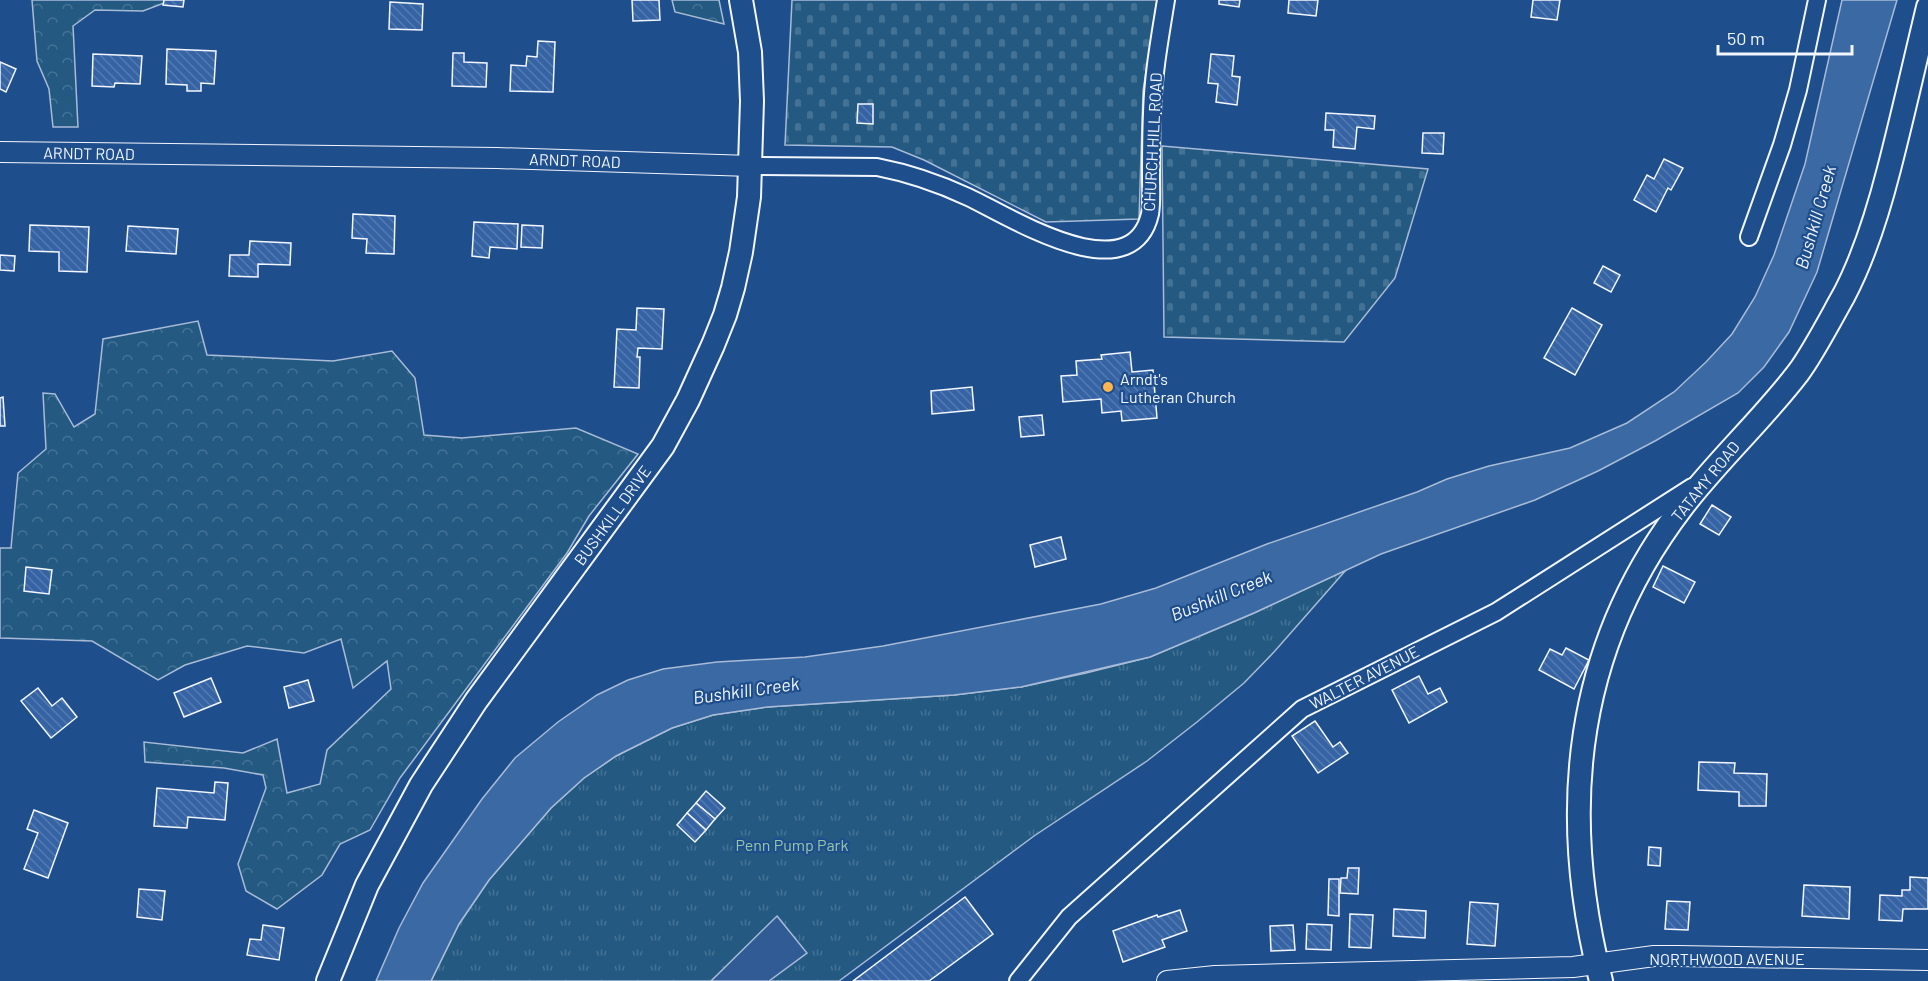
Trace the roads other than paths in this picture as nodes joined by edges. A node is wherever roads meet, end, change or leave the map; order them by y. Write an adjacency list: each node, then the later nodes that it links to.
1 (741, 0): 6 (main road, BUSHKILL DRIVE)
2 (1166, 0): 8 (street, CHURCH HILL ROAD)
3 (1817, 0): 7 (street)
4 (1928, 7): 9 (main road, TATAMY ROAD)
5 (0, 152): 6 (street, ARNDT ROAD)
6 (752, 166): 8 (street, ARNDT ROAD); 13 (main road, BUSHKILL DRIVE)
7 (1749, 237)
8 (1132, 242)
9 (1703, 480): 11 (main road, TATAMY ROAD); 14 (street, WALTER AVENUE)
10 (1928, 960): 11 (street, NORTHWOOD AVENUE)
11 (1599, 973): 12 (street, NORTHWOOD AVENUE)
12 (1216, 979): 15 (street, NORTHWOOD AVENUE)
13 (328, 981)
14 (1018, 981)
15 (1167, 981)

